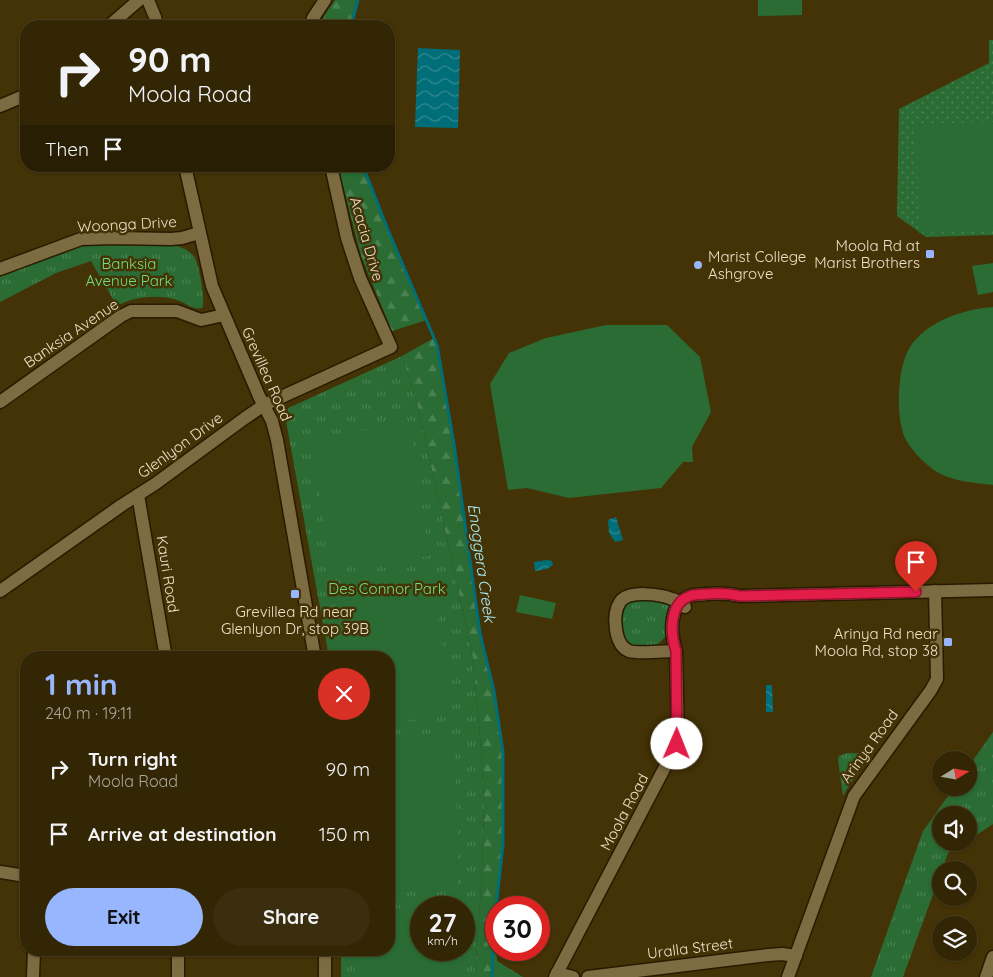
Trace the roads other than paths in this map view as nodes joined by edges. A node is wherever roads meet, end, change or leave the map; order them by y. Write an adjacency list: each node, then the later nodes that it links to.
1 (140, 0): 4 (street)
2 (148, 0): 5 (street)
3 (325, 0): 6 (street)
4 (116, 20)
5 (156, 20)
6 (312, 20)
7 (20, 98): 8 (street)
8 (0, 106)
9 (187, 172): 11 (street, Grevillea Road)
10 (332, 172): 14 (street, Acacia Drive)
11 (199, 233): 12 (street, Woonga Drive); 13 (street, Grevillea Road)
12 (0, 269)
13 (224, 315): 15 (street, Banksia Avenue); 16 (street, Grevillea Road)
14 (391, 347): 16 (street, Glenlyon Drive)
15 (0, 402)
16 (264, 405): 17 (street, Glenlyon Drive); 23 (street, Grevillea Road)
17 (138, 495): 19 (street, Glenlyon Drive); 22 (street, Kauri Road)
18 (993, 590): 20 (street)
19 (0, 591)
20 (935, 591): 21 (street); 30 (street, Arinya Road)
21 (682, 605): 24 (street, Moola Road); 24 (street)
22 (165, 651)
23 (314, 651)
24 (676, 651): 32 (street, Moola Road)
25 (0, 872): 26 (street)
26 (20, 875)
27 (34, 956): 33 (street)
28 (178, 956): 34 (street)
29 (325, 956): 35 (street)
30 (796, 956): 37 (street, Uralla Street); 38 (street, Arinya Road)
31 (993, 957): 39 (street)
32 (556, 975): 36 (street)
33 (33, 977)
34 (178, 977)
35 (325, 977)
36 (573, 977)
37 (588, 977)
38 (788, 977)
39 (986, 977)

